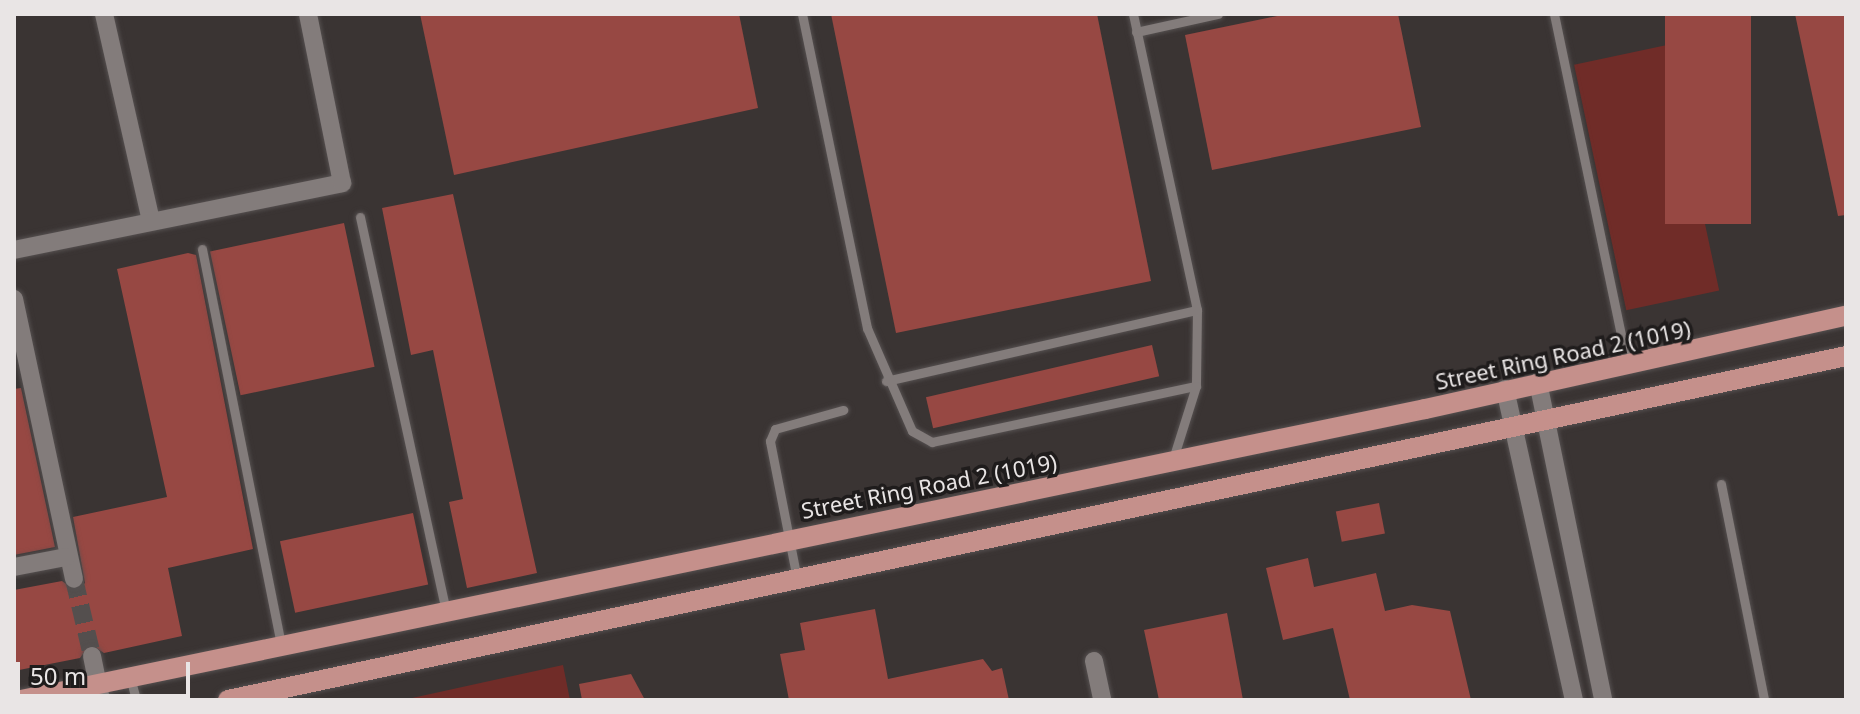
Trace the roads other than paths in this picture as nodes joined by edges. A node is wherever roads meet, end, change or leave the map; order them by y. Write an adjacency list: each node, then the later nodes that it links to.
1 (104, 14): 9 (street)
2 (308, 14): 9 (street)
3 (802, 14): 17 (lane)
4 (1133, 14): 7 (lane)
5 (1218, 14): 7 (lane)
6 (1554, 14): 16 (lane)
7 (1136, 32): 13 (lane)
8 (360, 217): 31 (lane)
9 (151, 221): 11 (street)
10 (202, 249): 32 (lane)
11 (14, 250)
12 (14, 299): 27 (street)
13 (1197, 310): 17 (lane); 19 (lane)
14 (1846, 316): 16 (main road, Street Ring Road 2 (1019))
15 (1846, 356): 22 (main road)
16 (1628, 366): 18 (main road, Street Ring Road 2 (1019))
17 (886, 381): 19 (lane)
18 (1538, 382): 20 (main road, Street Ring Road 2 (1019)); 22 (street)
19 (1196, 386): 24 (lane)
20 (1505, 389): 23 (street); 24 (main road, Street Ring Road 2 (1019))
21 (843, 410): 26 (lane)
22 (1546, 422): 23 (main road); 42 (street)
23 (1511, 429): 30 (main road); 41 (street)
24 (1172, 462): 26 (main road, Street Ring Road 2 (1019))
25 (1721, 484): 43 (lane)
26 (789, 538): 30 (lane); 31 (main road, Street Ring Road 2 (1019))
27 (66, 557): 28 (street); 29 (street)
28 (14, 567)
29 (74, 579)
30 (797, 579): 39 (main road)
31 (446, 610): 32 (main road, Street Ring Road 2 (1019))
32 (281, 645): 35 (main road, Street Ring Road 2 (1019))
33 (92, 656): 36 (street)
34 (1094, 661): 40 (street)
35 (130, 677): 36 (main road, Street Ring Road 2 (1019)); 38 (lane)
36 (99, 692): 37 (main road, Street Ring Road 2 (1019))
37 (21, 700)
38 (136, 700)
39 (228, 700)
40 (1102, 700)
41 (1574, 700)
42 (1603, 700)
43 (1764, 700)

